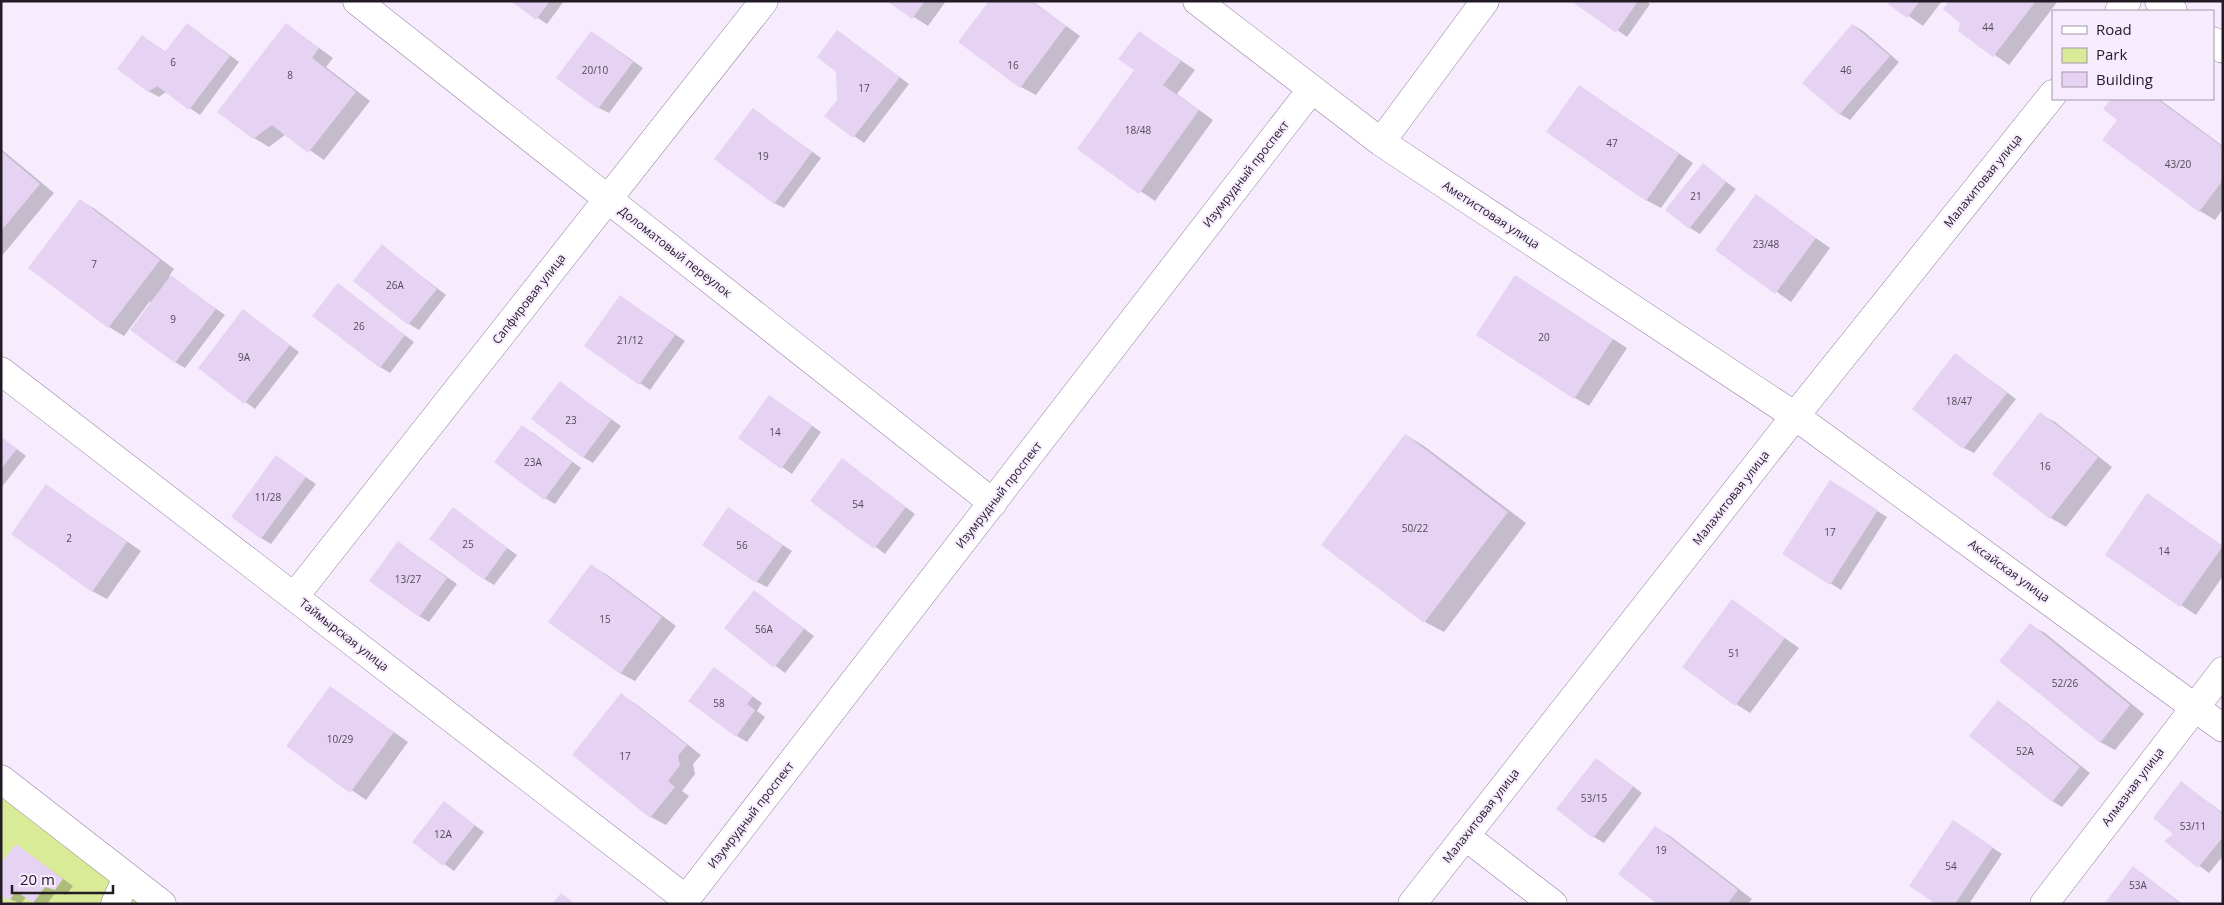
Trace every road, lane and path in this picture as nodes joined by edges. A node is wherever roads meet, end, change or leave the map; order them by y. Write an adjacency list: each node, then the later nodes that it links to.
1 (357, 1): 10 (street, Доломатовый переулок)
2 (764, 1): 10 (street, Сапфировая улица)
3 (1197, 1): 7 (street, Аметистовая улица)
4 (1485, 1): 9 (street)
5 (2159, 1): 6 (street)
6 (2172, 10)
7 (1311, 90): 9 (street, Аметистовая улица); 13 (street, Изумрудный проспект)
8 (2052, 95): 12 (street, Малахитовая улица)
9 (1381, 142): 12 (street, Аметистовая улица)
10 (608, 199): 13 (street, Доломатовый переулок); 14 (street, Сапфировая улица)
11 (1, 371): 14 (street, Таймырская улица)
12 (1795, 416): 16 (street, Аксайская улица); 19 (street, Малахитовая улица)
13 (993, 503): 21 (street, Изумрудный проспект)
14 (294, 596): 21 (street, Таймырская улица)
15 (2223, 671): 16 (street, Алмазная улица)
16 (2195, 706): 17 (street, Аксайская улица); 26 (street, Алмазная улица)
17 (2223, 728)
18 (1, 779): 20 (street)
19 (1465, 836): 24 (street, Малахитовая улица); 25 (street)
20 (127, 877): 22 (street); 23 (street)
21 (686, 899)
22 (115, 904)
23 (162, 904)
24 (1412, 904)
25 (1553, 904)
26 (2044, 904)

